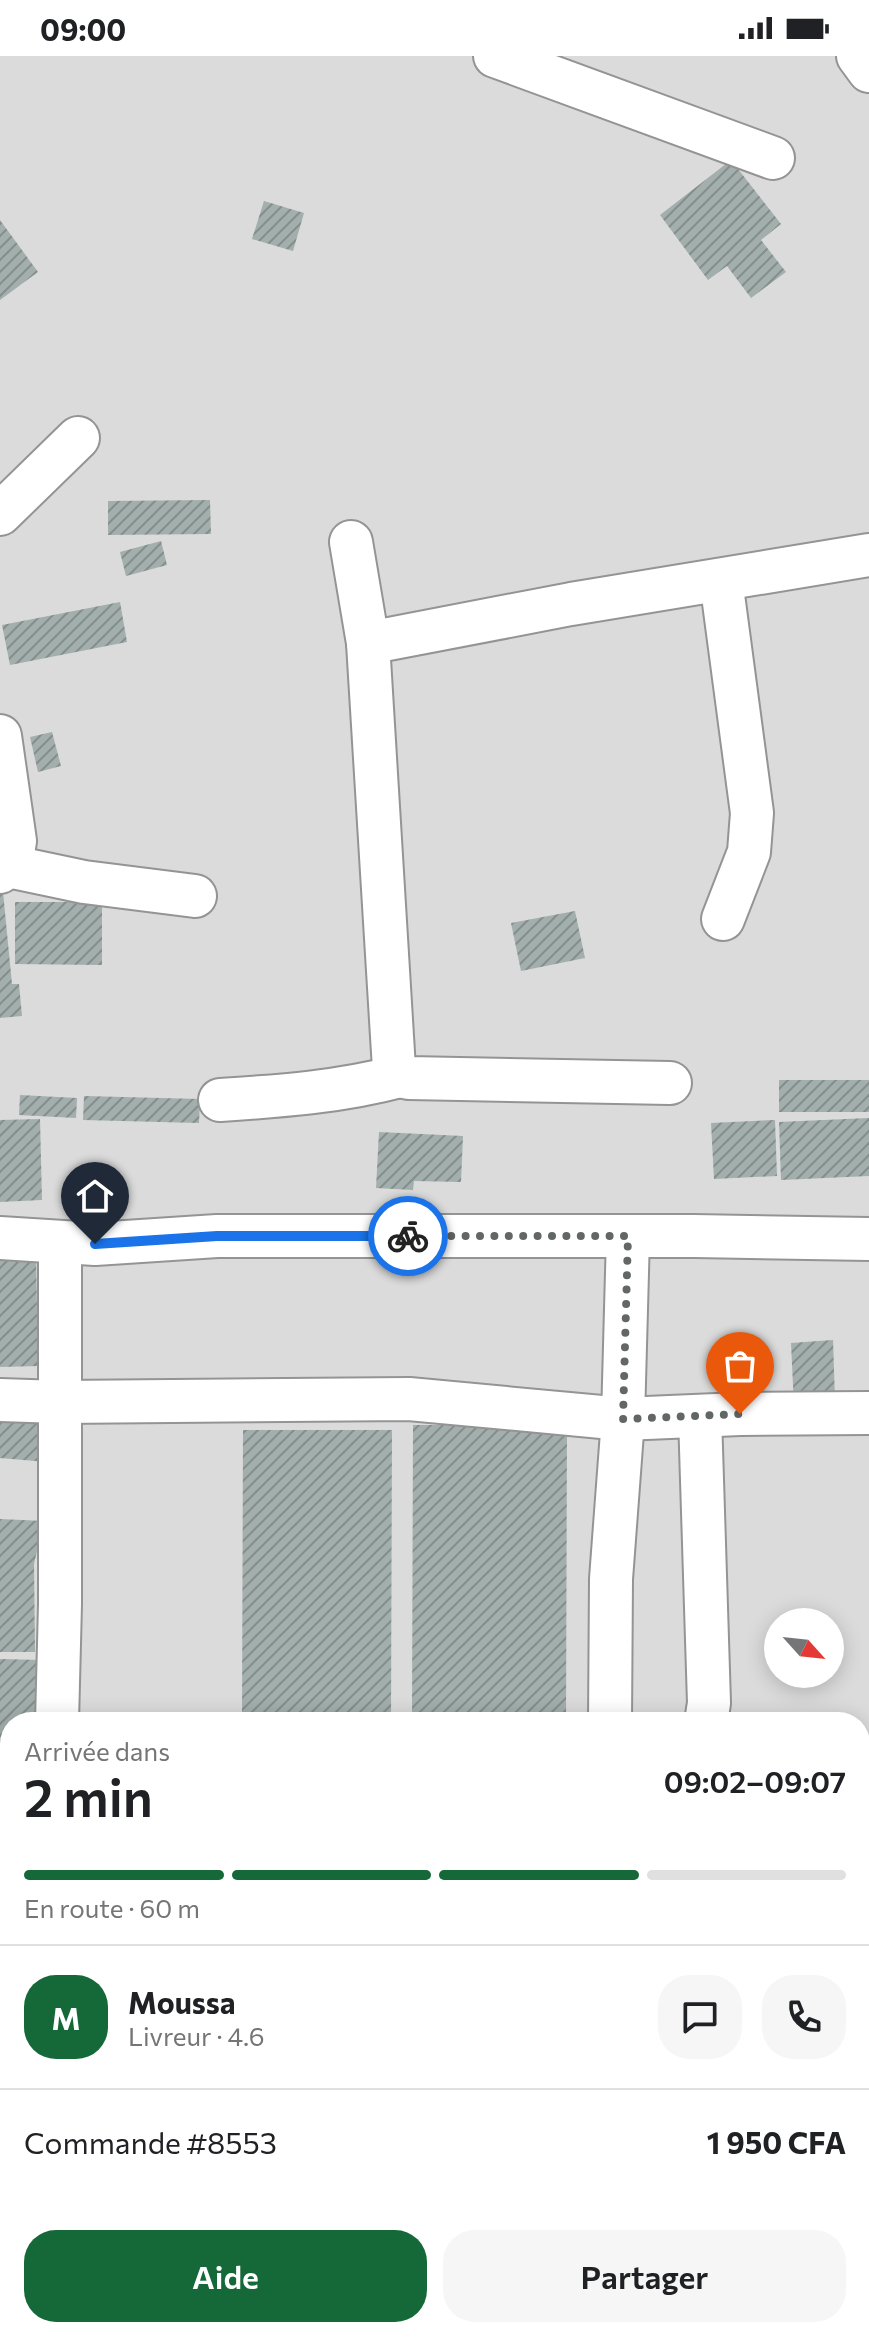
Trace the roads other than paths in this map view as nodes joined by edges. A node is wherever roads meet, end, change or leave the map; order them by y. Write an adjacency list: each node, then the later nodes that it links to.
1 (495, 56): 4 (street)
2 (858, 56): 3 (street)
3 (869, 71)
4 (773, 158)
5 (78, 438): 6 (street)
6 (0, 514)
7 (351, 542): 10 (street)
8 (869, 555): 9 (street)
9 (721, 580): 10 (street); 14 (street)
10 (368, 643): 15 (street)
11 (0, 736): 12 (street)
12 (4, 869): 13 (street)
13 (195, 896)
14 (723, 919)
15 (400, 1076): 16 (street); 17 (street)
16 (670, 1083)
17 (220, 1100)
18 (628, 1236): 20 (street); 21 (street); 26 (street)
19 (0, 1238): 21 (street)
20 (869, 1239)
21 (60, 1242): 23 (street)
22 (0, 1400): 23 (street)
23 (60, 1402): 26 (street); 27 (street)
24 (869, 1413): 25 (street)
25 (700, 1416): 26 (street); 29 (street)
26 (623, 1419): 28 (street)
27 (57, 1712)
28 (610, 1712)
29 (708, 1712)

